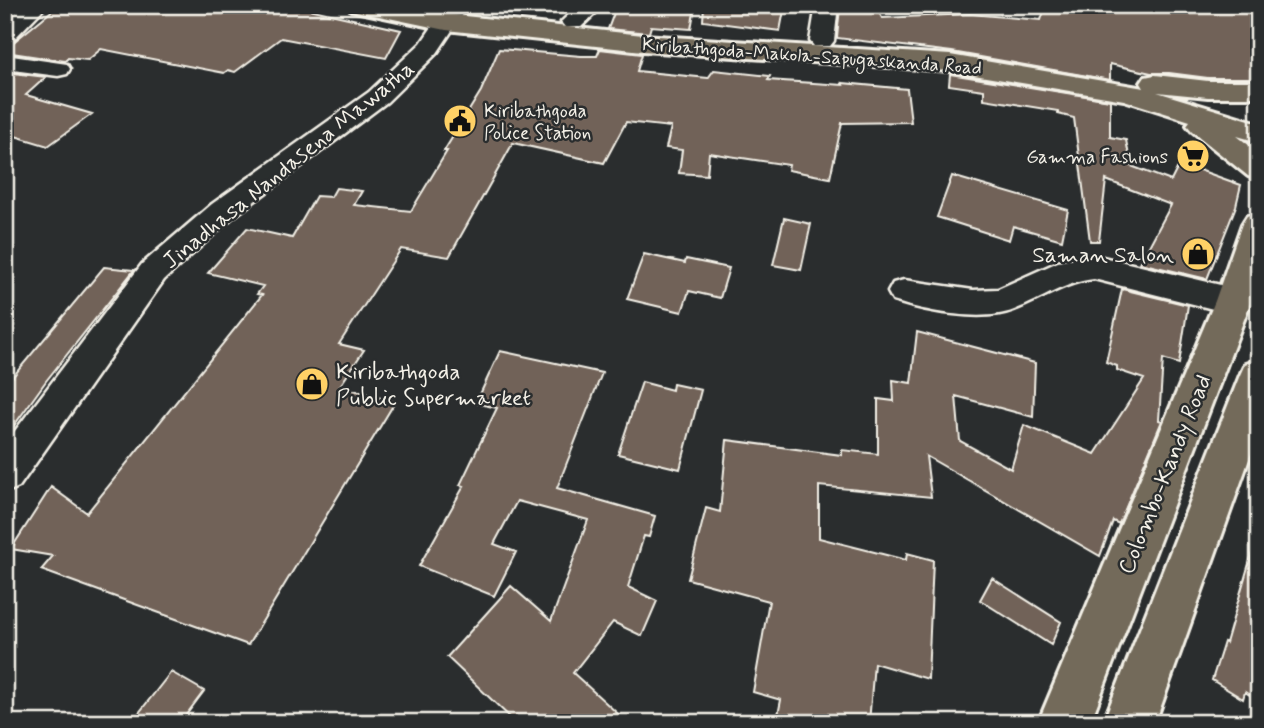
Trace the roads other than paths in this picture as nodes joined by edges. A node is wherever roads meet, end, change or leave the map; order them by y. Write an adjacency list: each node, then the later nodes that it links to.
1 (36, 5): 6 (street)
2 (360, 5): 4 (main road, Kiribathgoda-Makola-Sapugaskanda Road)
3 (827, 5): 7 (street)
4 (447, 10): 5 (main road, Kiribathgoda-Makola-Sapugaskanda Road); 10 (main road, Kiribathgoda-Makola-Sapugaskanda Road); 19 (street, Jinadhasa Nandasena Mawatha)
5 (583, 14): 7 (main road, Kiribathgoda-Makola-Sapugaskanda Road)
6 (5, 35)
7 (822, 41): 10 (main road, Kiribathgoda-Makola-Sapugaskanda Road)
8 (5, 62): 9 (street)
9 (58, 69)
10 (1131, 86): 11 (main road); 12 (main road, Kiribathgoda-Makola-Sapugaskanda Road); 13 (main road, Kiribathgoda-Makola-Sapugaskanda Road); 14 (main road)
11 (1259, 89)
12 (1259, 121)
13 (1259, 133)
14 (1259, 169)
15 (1259, 224): 17 (main road, Colombo-Kandy Road)
16 (904, 292): 17 (street)
17 (1233, 301): 20 (main road, Colombo-Kandy Road)
18 (1259, 375): 21 (main road)
19 (5, 475)
20 (1063, 723)
21 (1129, 723)

